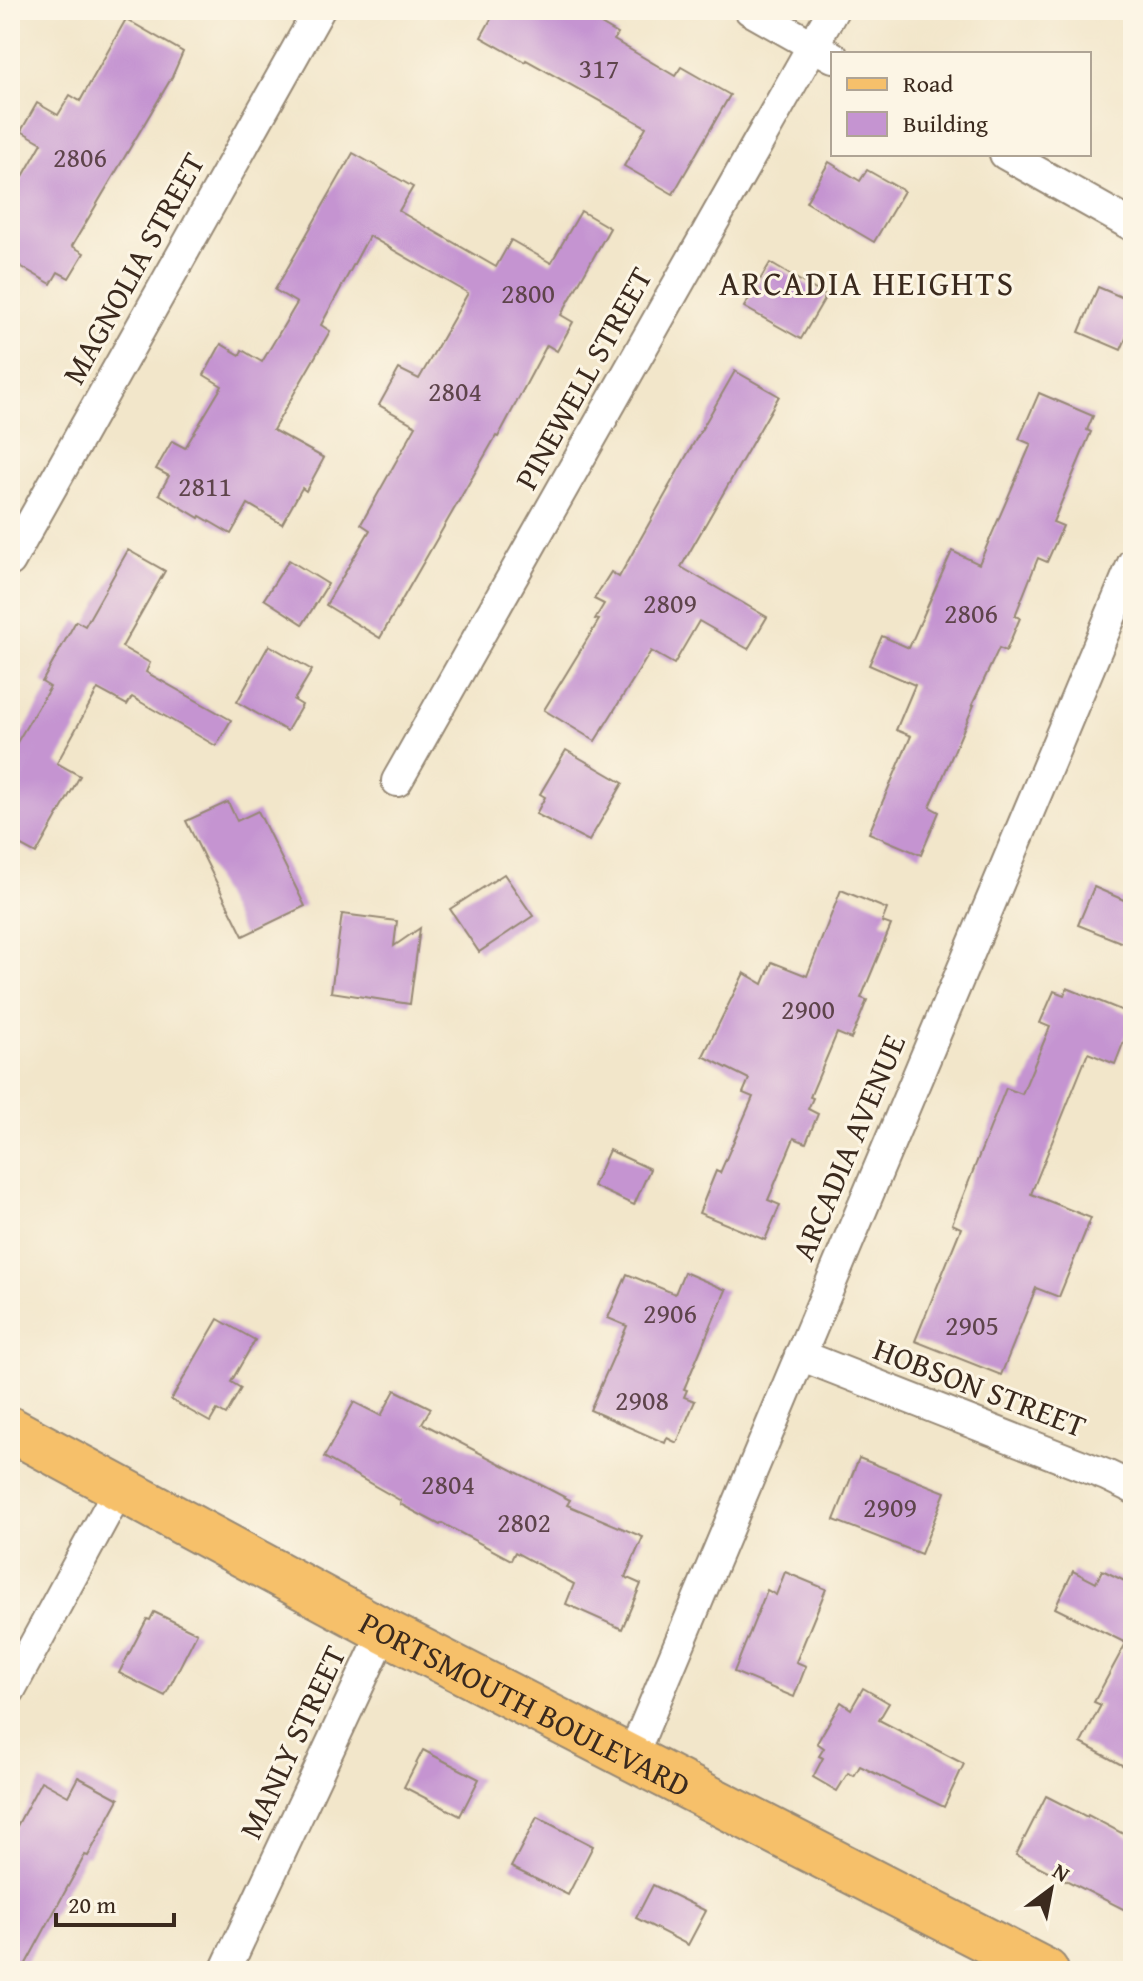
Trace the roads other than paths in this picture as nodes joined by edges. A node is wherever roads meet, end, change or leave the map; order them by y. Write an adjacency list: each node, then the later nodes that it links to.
1 (319, 10): 7 (street, MAGNOLIA STREET)
2 (750, 10): 4 (street)
3 (833, 10): 4 (street, PINEWELL STREET)
4 (823, 51): 9 (street, PINEWELL STREET)
5 (1009, 156): 6 (street)
6 (1133, 226)
7 (10, 561)
8 (1133, 563): 10 (street, ARCADIA AVENUE)
9 (397, 781)
10 (800, 1355): 12 (street, HOBSON STREET); 16 (street, ARCADIA AVENUE)
11 (10, 1429): 13 (main road, PORTSMOUTH BOULEVARD)
12 (1133, 1488)
13 (119, 1489): 14 (main road, PORTSMOUTH BOULEVARD); 15 (street)
14 (384, 1631): 16 (main road, PORTSMOUTH BOULEVARD); 17 (street, MANLY STREET)
15 (10, 1690)
16 (631, 1759): 18 (main road, PORTSMOUTH BOULEVARD)
17 (225, 1971)
18 (1046, 1971)

